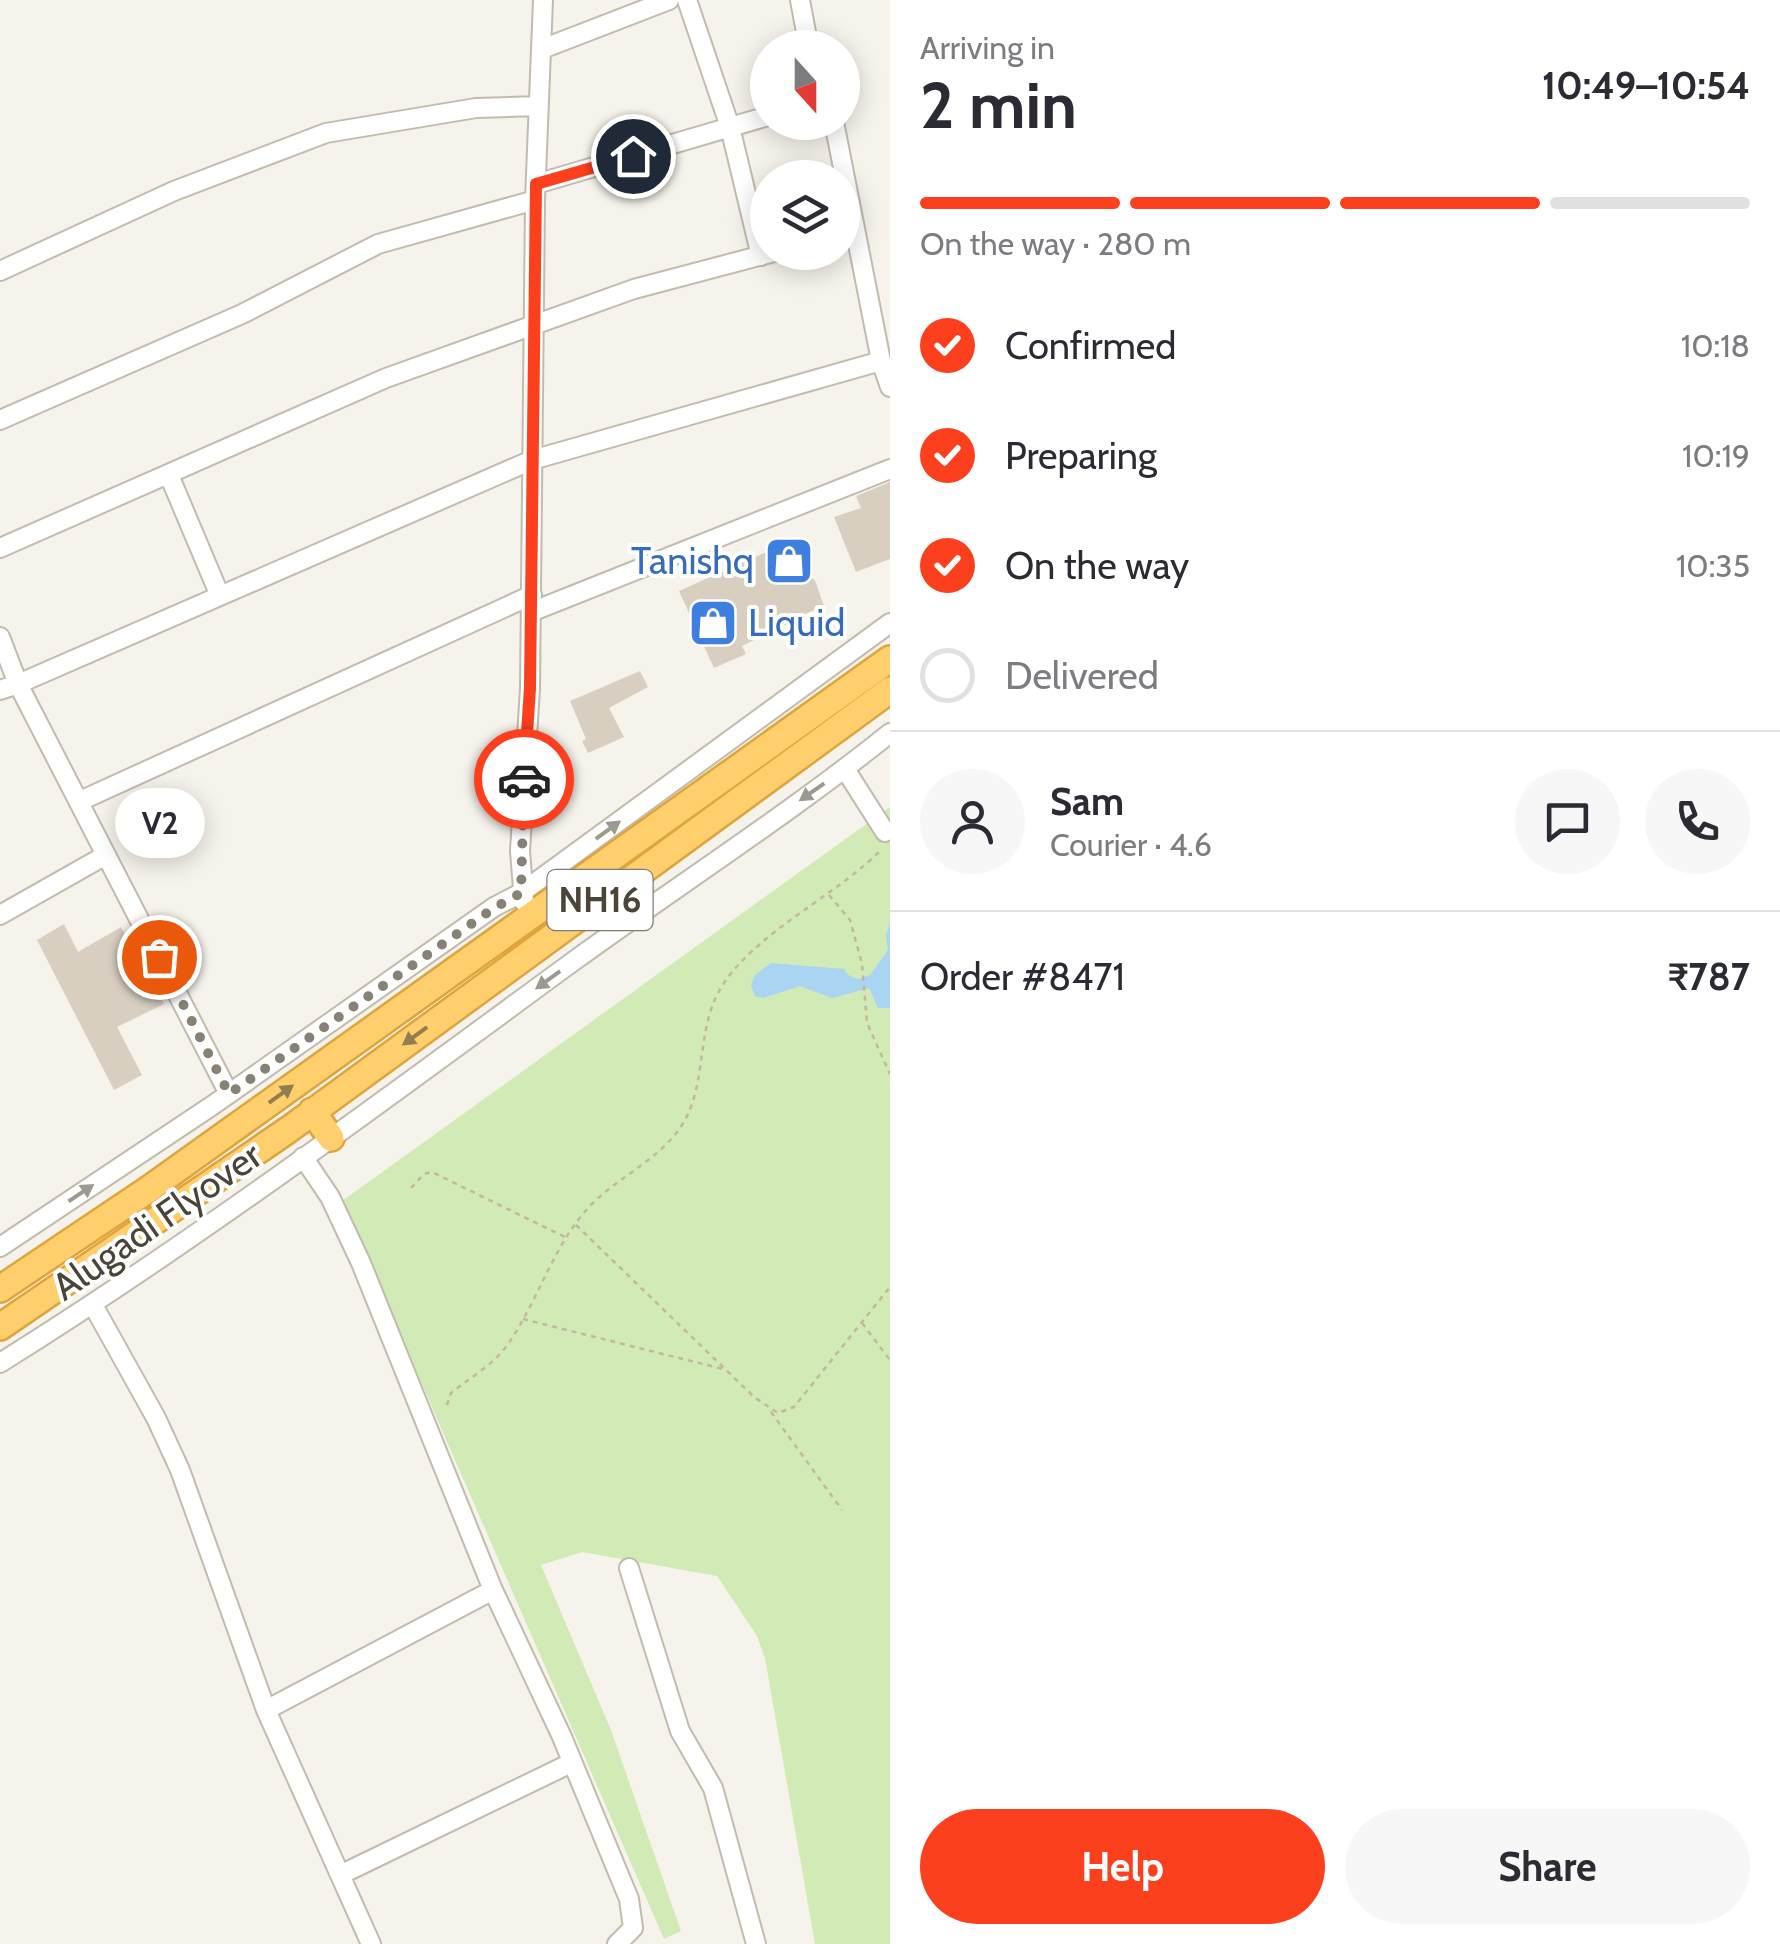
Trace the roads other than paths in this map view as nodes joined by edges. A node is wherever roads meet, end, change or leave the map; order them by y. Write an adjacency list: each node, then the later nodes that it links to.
1 (543, 0): 6 (street)
2 (669, 0): 6 (street)
3 (687, 0): 9 (street)
4 (800, 0): 5 (street)
5 (806, 30)
6 (542, 49): 7 (street)
7 (539, 106): 10 (street); 14 (street)
8 (750, 121): 9 (street)
9 (730, 127): 10 (street); 11 (street)
10 (536, 192): 15 (street); 18 (street)
11 (750, 194)
12 (750, 259): 15 (street)
13 (859, 270): 16 (street)
14 (0, 272)
15 (533, 324): 19 (street); 21 (street)
16 (881, 361): 17 (street); 19 (street)
17 (890, 387)
18 (0, 420)
19 (532, 460): 23 (street); 24 (street)
20 (890, 469): 24 (street)
21 (169, 475): 22 (street); 23 (street)
22 (0, 548)
23 (220, 596): 28 (street)
24 (531, 603): 32 (street); 35 (street)
25 (890, 623): 35 (street, one-way to 25)
26 (0, 637): 28 (street)
27 (890, 659): 35 (highway, NH16)
28 (9, 687): 32 (street)
29 (890, 690): 38 (highway, NH16, one-way to 38)
30 (890, 732): 31 (street)
31 (845, 769): 33 (street); 39 (street, one-way to 39)
32 (80, 801): 34 (street)
33 (884, 832)
34 (106, 855): 36 (street); 37 (street)
35 (525, 905): 37 (street); 42 (highway, Alugadi Flyover / NH16, one-way to 35)
36 (0, 914)
37 (229, 1094): 41 (street, one-way to 37)
38 (312, 1112): 39 (highway); 44 (highway, Alugadi Flyover / NH16)
39 (331, 1138): 40 (street)
40 (303, 1157): 43 (street); 47 (street)
41 (0, 1247)
42 (0, 1289)
43 (93, 1305): 45 (street); 48 (street)
44 (0, 1327)
45 (0, 1363)
46 (629, 1568): 53 (street)
47 (493, 1590): 48 (street); 49 (street)
48 (266, 1710): 50 (street)
49 (572, 1763): 50 (street); 52 (street)
50 (340, 1876): 51 (street)
51 (371, 1944)
52 (617, 1944)
53 (756, 1944)

